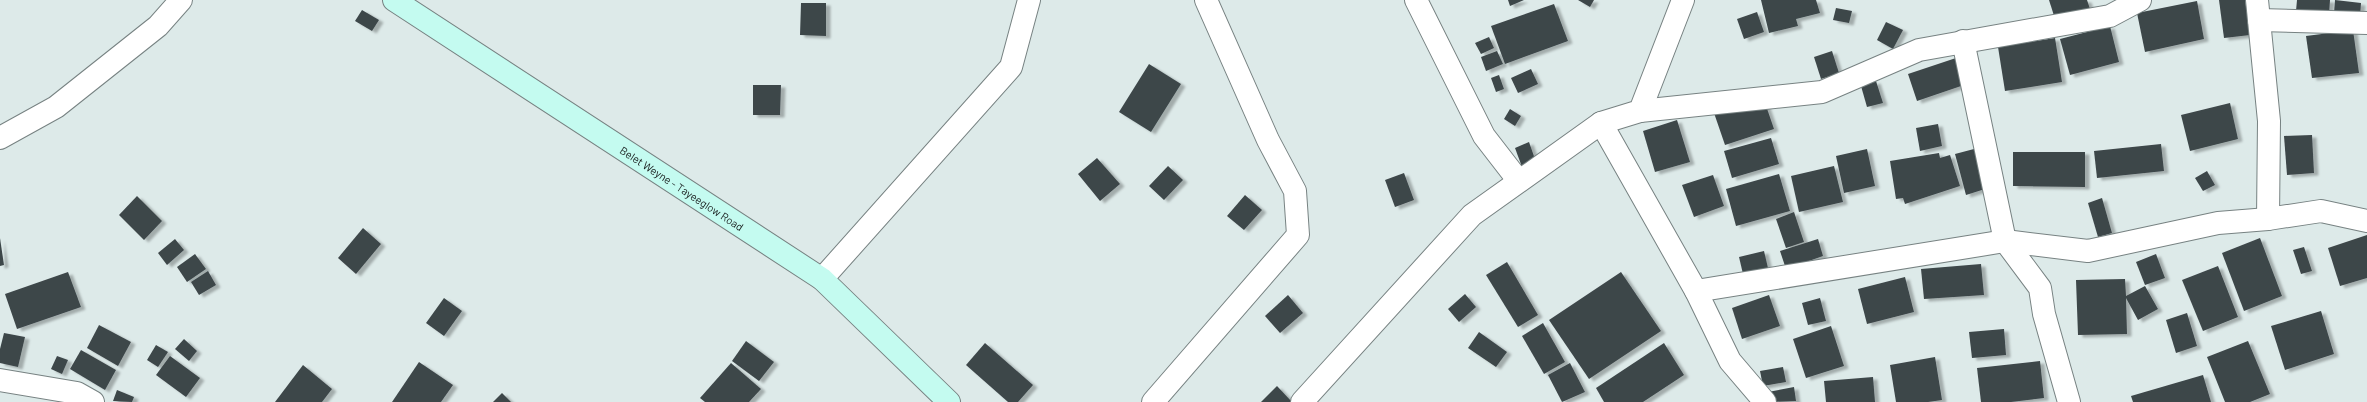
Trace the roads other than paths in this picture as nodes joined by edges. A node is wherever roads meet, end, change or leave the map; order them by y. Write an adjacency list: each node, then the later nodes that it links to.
1 (181, 0): 13 (street)
2 (394, 0): 18 (main road, Belet Weyne - Tayeeglow Road)
3 (1029, 0): 18 (street)
4 (1206, 0): 23 (street)
5 (1416, 0): 14 (street)
6 (1683, 0): 11 (street)
7 (2140, 0): 10 (street)
8 (2258, 10): 9 (street); 15 (street)
9 (2367, 23)
10 (1963, 41): 11 (street); 17 (street)
11 (1640, 111): 12 (street)
12 (1601, 123): 14 (street); 19 (street)
13 (0, 138)
14 (1518, 180): 24 (street)
15 (2268, 219): 16 (street); 17 (street)
16 (2367, 221)
17 (2005, 241): 19 (street); 26 (street)
18 (822, 279): 22 (main road, Belet Weyne - Tayeeglow Road)
19 (1696, 291): 25 (street)
20 (0, 380): 21 (street)
21 (93, 402)
22 (948, 402)
23 (1153, 402)
24 (1302, 402)
25 (1765, 402)
26 (2069, 402)

